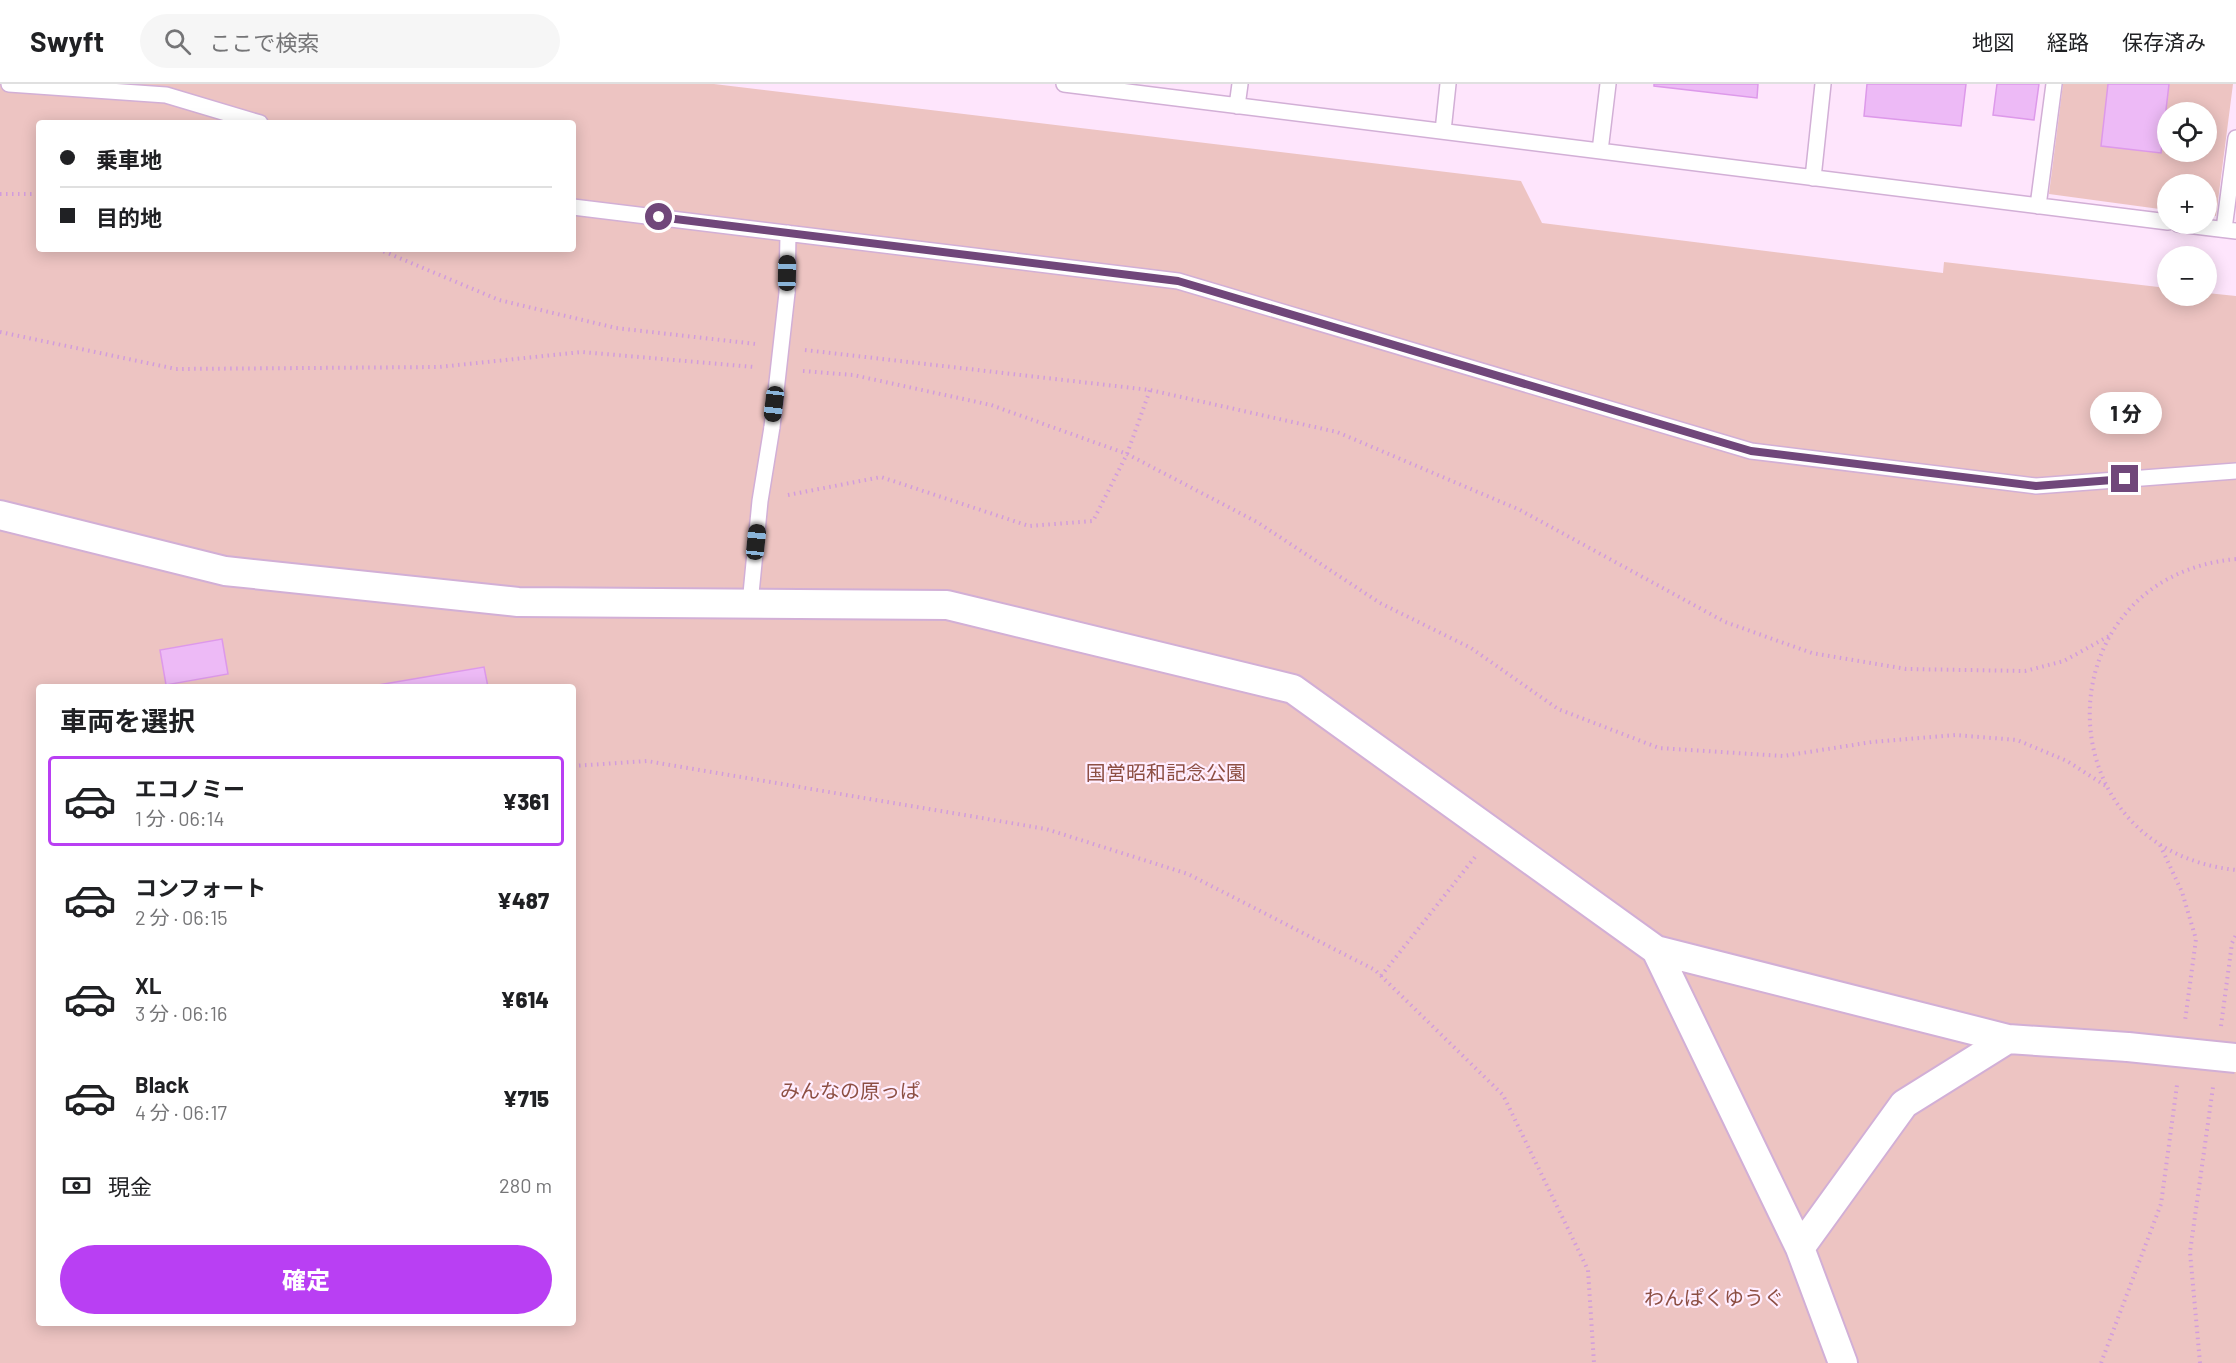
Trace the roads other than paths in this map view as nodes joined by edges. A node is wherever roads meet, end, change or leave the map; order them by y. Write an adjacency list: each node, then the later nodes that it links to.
1 (9, 84): 9 (lane)
2 (1064, 84): 8 (lane)
3 (1240, 84): 8 (lane)
4 (1448, 84): 10 (lane)
5 (1608, 84): 12 (lane)
6 (1823, 84): 13 (lane)
7 (2054, 84): 14 (lane)
8 (1237, 106): 10 (lane)
9 (250, 120)
10 (1443, 131): 12 (lane)
11 (2236, 138): 17 (lane)
12 (1600, 151): 13 (lane)
13 (1813, 178): 14 (lane)
14 (2038, 206): 16 (lane)
15 (576, 207): 18 (lane)
16 (2157, 221)
17 (2230, 230)
18 (788, 233): 19 (lane); 21 (lane, bridge)
19 (2236, 471)
20 (0, 515): 21 (street)
21 (750, 604): 22 (street)
22 (1656, 950): 23 (street); 25 (street)
23 (2008, 1039): 24 (street, bridge); 25 (street)
24 (2228, 1048)
25 (1800, 1248): 26 (street)
26 (1843, 1363)

